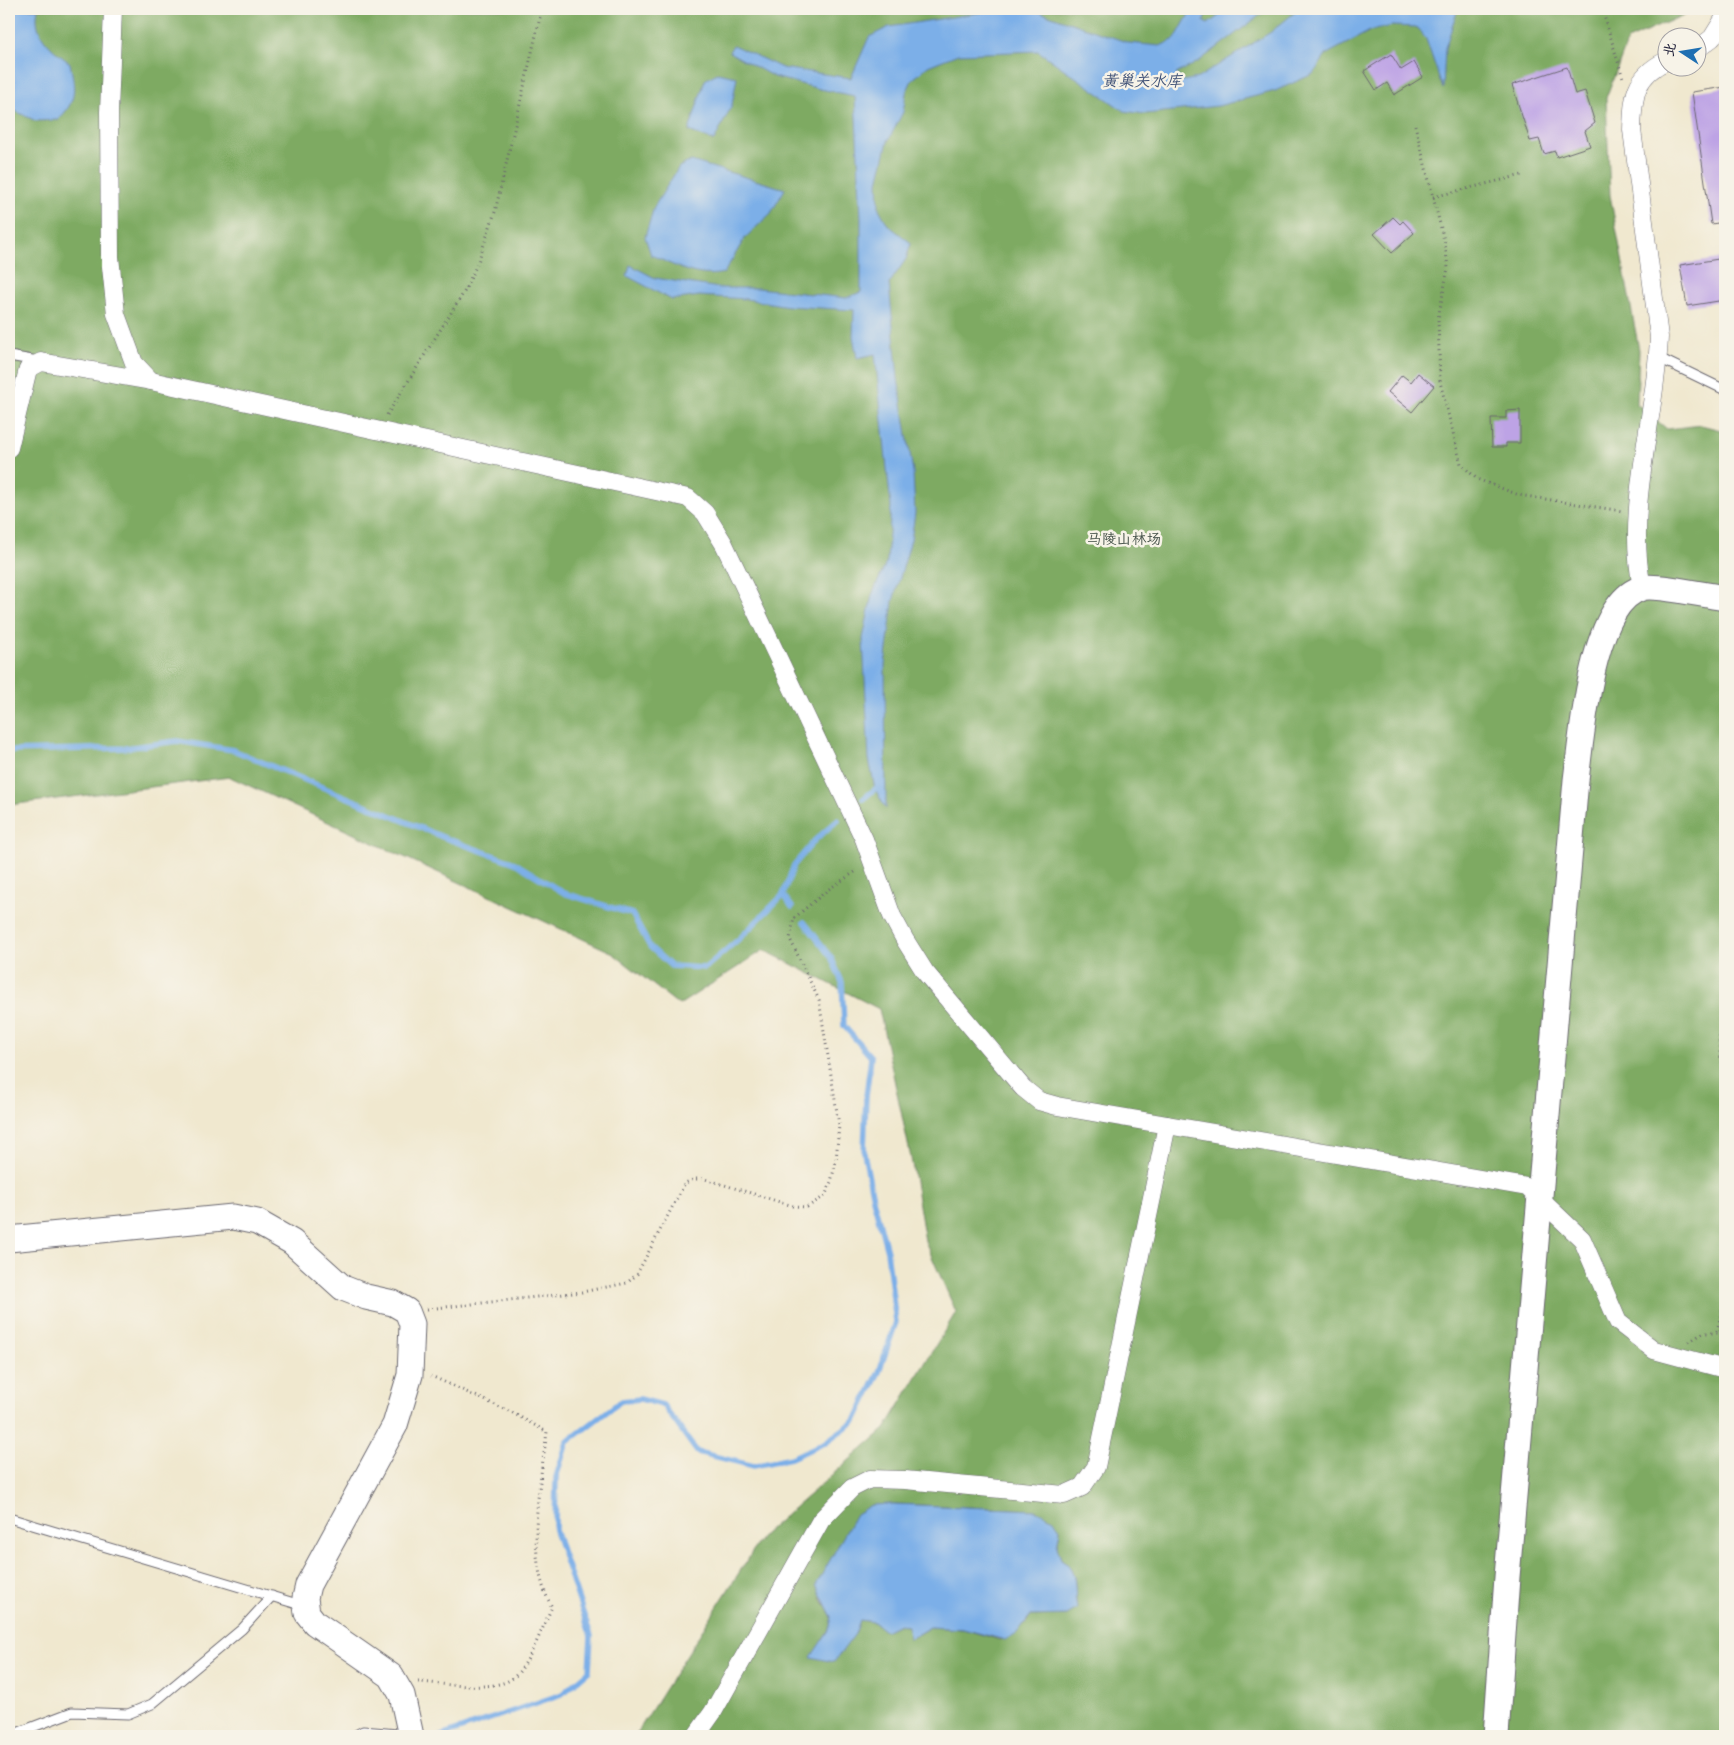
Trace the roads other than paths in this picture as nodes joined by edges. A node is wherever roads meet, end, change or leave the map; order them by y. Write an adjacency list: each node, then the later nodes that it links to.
1 (113, 9): 8 (street)
2 (1725, 17): 3 (street)
3 (1706, 42)
4 (1656, 66): 6 (street)
5 (9, 356): 7 (lane)
6 (1659, 358): 9 (lane); 11 (street)
7 (41, 362): 8 (street); 10 (street)
8 (151, 381): 13 (street)
9 (1725, 390)
10 (9, 448)
11 (1642, 587): 12 (street); 14 (street)
12 (1725, 598)
13 (1167, 1125): 14 (street); 23 (street)
14 (1540, 1198): 16 (street); 24 (street)
15 (9, 1239): 19 (street)
16 (1725, 1369)
17 (9, 1518): 18 (lane)
18 (272, 1596): 19 (lane); 20 (lane)
19 (306, 1607): 22 (street)
20 (9, 1736)
21 (354, 1736): 22 (lane)
22 (411, 1736)
23 (696, 1736)
24 (1496, 1736)

